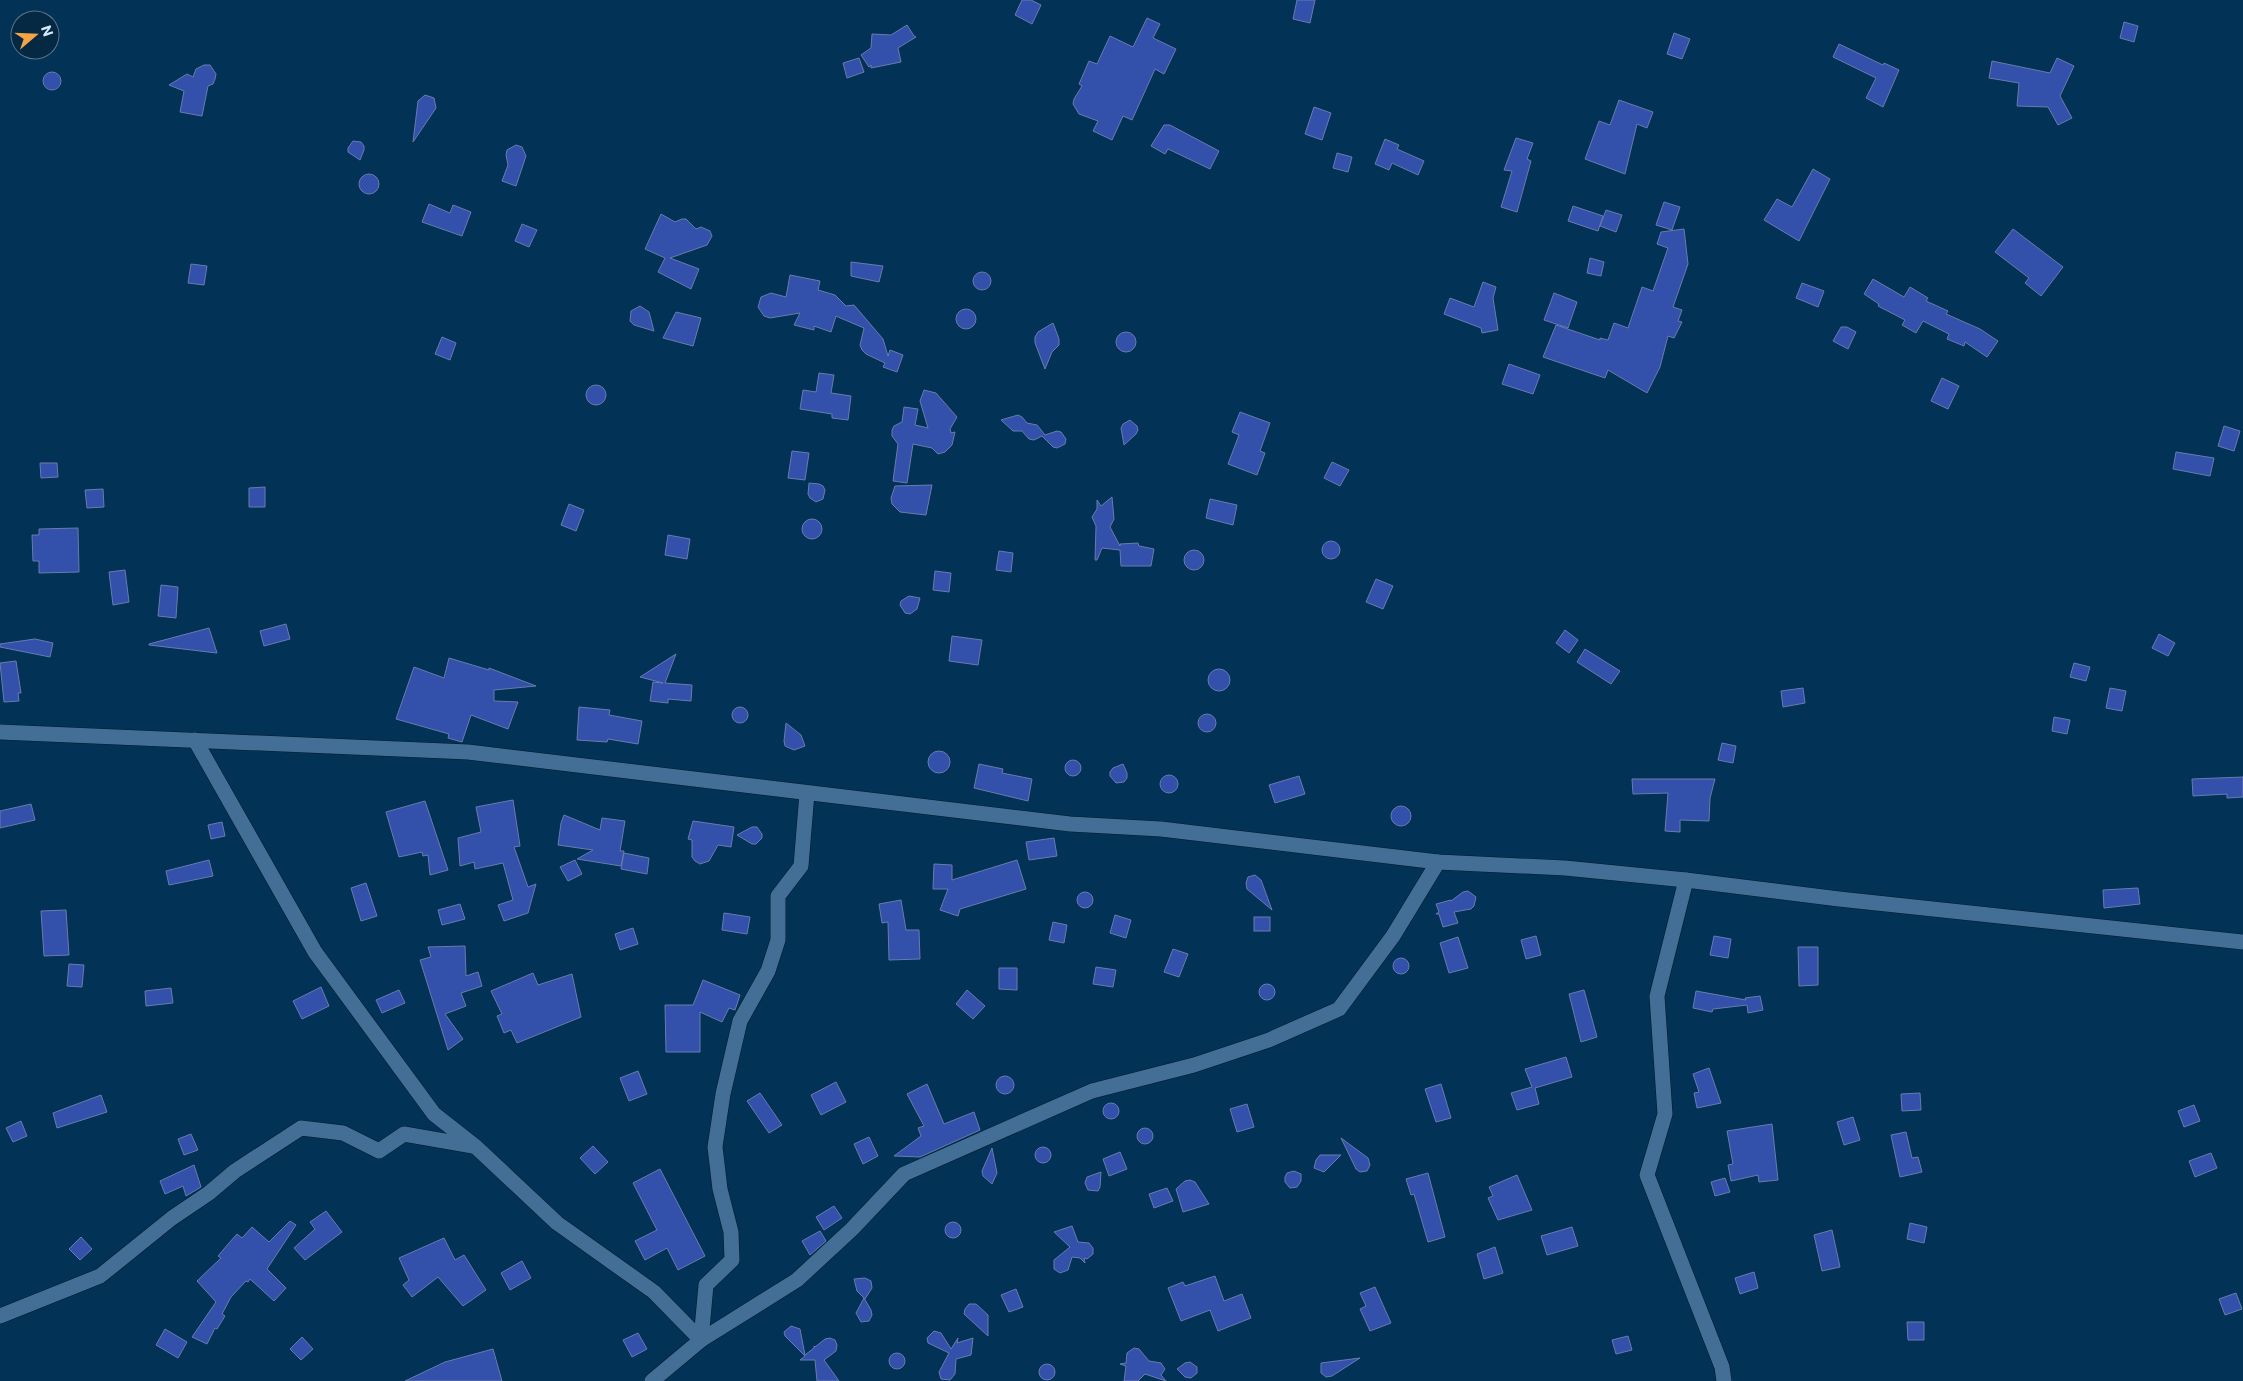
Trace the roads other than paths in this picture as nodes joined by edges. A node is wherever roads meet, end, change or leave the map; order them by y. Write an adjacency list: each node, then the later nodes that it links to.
1 (0, 732): 2 (street)
2 (195, 740): 3 (street); 7 (street)
3 (807, 792): 4 (street); 9 (street)
4 (1438, 862): 5 (street); 9 (street)
5 (1686, 880): 6 (street); 11 (street)
6 (2243, 942)
7 (476, 1147): 8 (street); 9 (street)
8 (0, 1316)
9 (701, 1340): 10 (street)
10 (652, 1381)
11 (1724, 1381)

